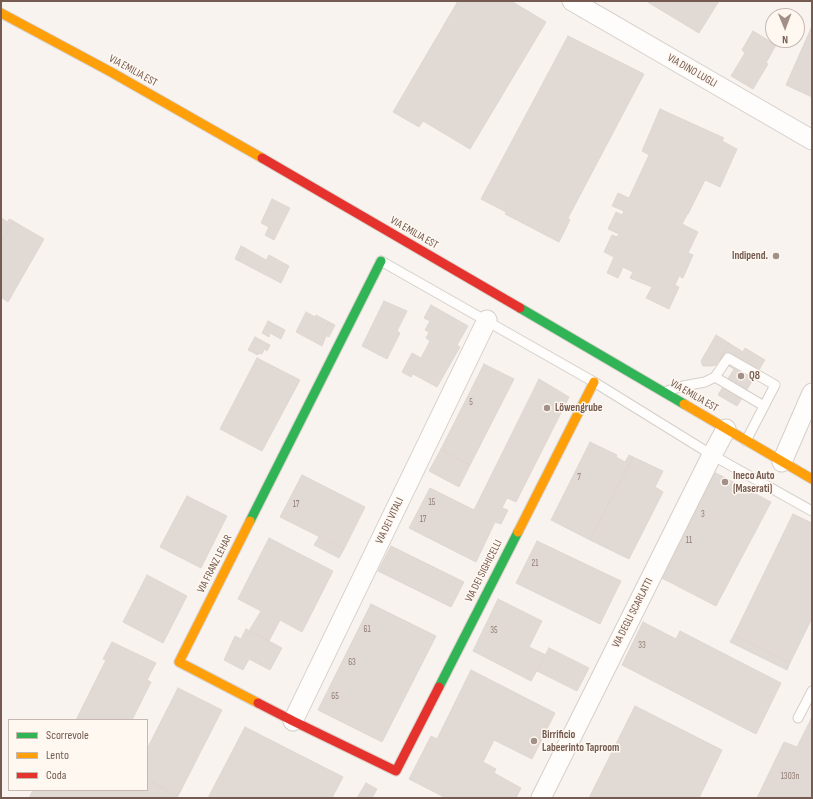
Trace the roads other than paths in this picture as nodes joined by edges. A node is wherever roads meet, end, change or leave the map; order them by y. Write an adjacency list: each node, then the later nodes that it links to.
1 (572, 1): 3 (street, VIA DINO LUGLI)
2 (1, 13): 8 (street, VIA EMILIA EST)
3 (812, 140)
4 (381, 261): 5 (lane); 19 (street, VIA FRANZ LEHAR)
5 (487, 320): 7 (lane); 19 (street, VIA DEI VITALI)
6 (716, 376): 8 (lane); 10 (lane); 10 (lane)
7 (594, 382): 13 (lane); 20 (street, VIA DEI SIGHICELLI)
8 (664, 393): 11 (street, VIA EMILIA EST)
9 (812, 393): 14 (street)
10 (764, 406): 12 (lane)
11 (726, 429): 12 (street, VIA EMILIA EST); 13 (street, VIA DEGLI SCARLATTI)
12 (746, 441): 14 (street, VIA EMILIA EST)
13 (712, 456): 16 (lane); 21 (street, VIA DEGLI SCARLATTI)
14 (782, 462): 15 (street, VIA EMILIA EST)
15 (812, 479)
16 (812, 511)
17 (812, 690): 18 (lane)
18 (798, 718)
19 (293, 721): 20 (street, VIA FRANZ LEHAR)
20 (396, 771)
21 (541, 798)

